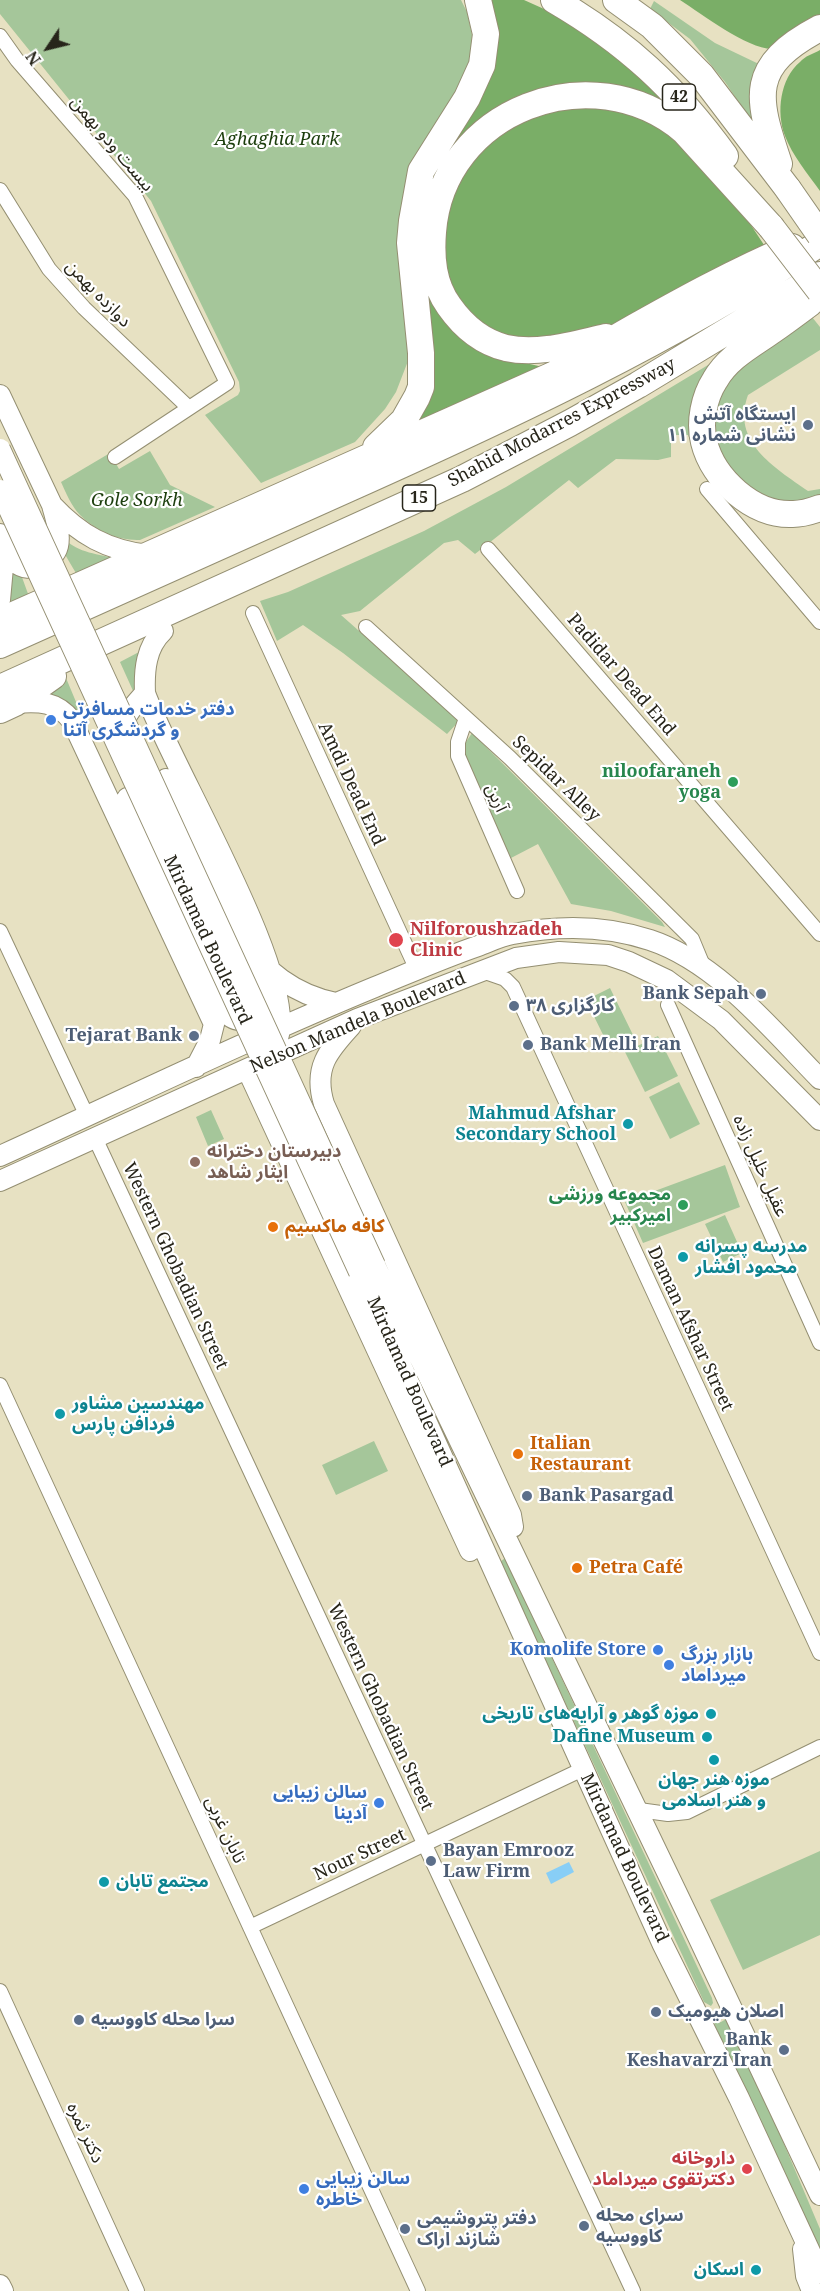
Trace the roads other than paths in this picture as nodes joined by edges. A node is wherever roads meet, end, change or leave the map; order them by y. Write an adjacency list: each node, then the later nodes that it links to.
1 (478, 0): 20 (highway)
2 (554, 0): 8 (highway, 42)
3 (616, 0): 6 (highway, 42)
4 (820, 28): 6 (highway)
5 (0, 36): 16 (street, بیست ودو بهمن)
6 (788, 189): 9 (highway, 42, bridge)
7 (0, 190): 16 (street, دوازده بهمن)
8 (771, 227): 12 (highway, 42, bridge); 14 (highway)
9 (820, 235): 14 (highway)
10 (820, 243): 13 (highway, Shahid Modarres Expressway / 15)
11 (820, 275): 17 (highway, Shahid Modarres Expressway / 15)
12 (820, 292): 24 (highway)
13 (672, 331): 14 (highway); 35 (highway, Shahid Modarres Expressway / 15)
14 (622, 334): 20 (highway)
15 (0, 395): 23 (main road)
16 (189, 408): 19 (street)
17 (570, 423): 34 (highway); 37 (highway, Shahid Modarres Expressway / 15)
18 (0, 449): 22 (main road, Mirdamad Boulevard, bridge)
19 (116, 457)
20 (332, 474): 28 (highway)
21 (707, 489): 32 (street)
22 (7, 492): 43 (main road, bridge); 46 (main road, bridge); 64 (main road, Mirdamad Boulevard, bridge)
23 (52, 505): 25 (main road); 28 (main road)
24 (820, 508)
25 (0, 534)
26 (0, 542): 29 (main road)
27 (488, 549): 41 (street, Padidar Dead End)
28 (148, 555): 31 (highway)
29 (0, 600)
30 (253, 612): 44 (street, Amdi Dead End)
31 (0, 621)
32 (820, 622)
33 (366, 627): 38 (street, Sepidar Alley)
34 (164, 631): 36 (main road); 37 (highway)
35 (0, 645)
36 (146, 693): 43 (main road); 46 (main road)
37 (5, 700): 50 (main road)
38 (466, 718): 39 (street, آرین); 42 (street, Sepidar Alley)
39 (517, 891)
40 (0, 931): 57 (street)
41 (820, 934)
42 (705, 968): 44 (main road, Nelson Mandela Boulevard); 56 (main road, Nelson Mandela Boulevard)
43 (269, 969): 47 (main road); 51 (main road)
44 (417, 970): 47 (main road, Nelson Mandela Boulevard)
45 (482, 971): 49 (main road, Nelson Mandela Boulevard); 58 (main road, Nelson Mandela Boulevard); 69 (street, Daman Afshar Street)
46 (219, 1001): 50 (main road)
47 (336, 1004): 51 (main road, Nelson Mandela Boulevard)
48 (668, 1005): 65 (street, عقیل خلیل زاده)
49 (357, 1019): 52 (main road, Nelson Mandela Boulevard); 59 (main road)
50 (214, 1024): 54 (main road)
51 (290, 1024): 52 (main road); 53 (main road); 54 (main road, Nelson Mandela Boulevard)
52 (306, 1042): 53 (main road, Nelson Mandela Boulevard)
53 (272, 1058): 55 (main road, Nelson Mandela Boulevard)
54 (196, 1067): 57 (main road, Nelson Mandela Boulevard)
55 (247, 1069): 60 (main road, Nelson Mandela Boulevard); 61 (main road)
56 (820, 1079)
57 (87, 1116): 62 (main road, Nelson Mandela Boulevard)
58 (820, 1120)
59 (336, 1132): 61 (main road); 67 (main road)
60 (95, 1138): 63 (main road, Nelson Mandela Boulevard); 73 (street, Western Ghobadian Street)
61 (285, 1152): 68 (main road)
62 (0, 1156)
63 (0, 1181)
64 (367, 1269): 67 (main road, Mirdamad Boulevard); 68 (main road, Mirdamad Boulevard)
65 (820, 1342)
66 (0, 1385): 74 (street, تابان غربی)
67 (524, 1573): 72 (main road, Mirdamad Boulevard)
68 (523, 1635): 71 (main road, Mirdamad Boulevard)
69 (820, 1653)
70 (820, 1747): 72 (street)
71 (583, 1770): 73 (street, Nour Street); 77 (main road, Mirdamad Boulevard)
72 (639, 1810): 75 (main road, Mirdamad Boulevard)
73 (425, 1845): 74 (street, Nour Street); 85 (street, Western Ghobadian Street)
74 (250, 1928): 84 (street, تابان غربی)
75 (706, 1957): 77 (main road); 78 (main road, Mirdamad Boulevard)
76 (0, 1991): 83 (street, دکتر ثمره)
77 (688, 1995): 79 (main road, Mirdamad Boulevard)
78 (820, 2195)
79 (801, 2231): 80 (main road, Mirdamad Boulevard); 86 (main road)
80 (820, 2273)
81 (0, 2285): 82 (main road)
82 (3, 2291)
83 (137, 2291)
84 (417, 2291)
85 (633, 2291)
86 (812, 2291)

